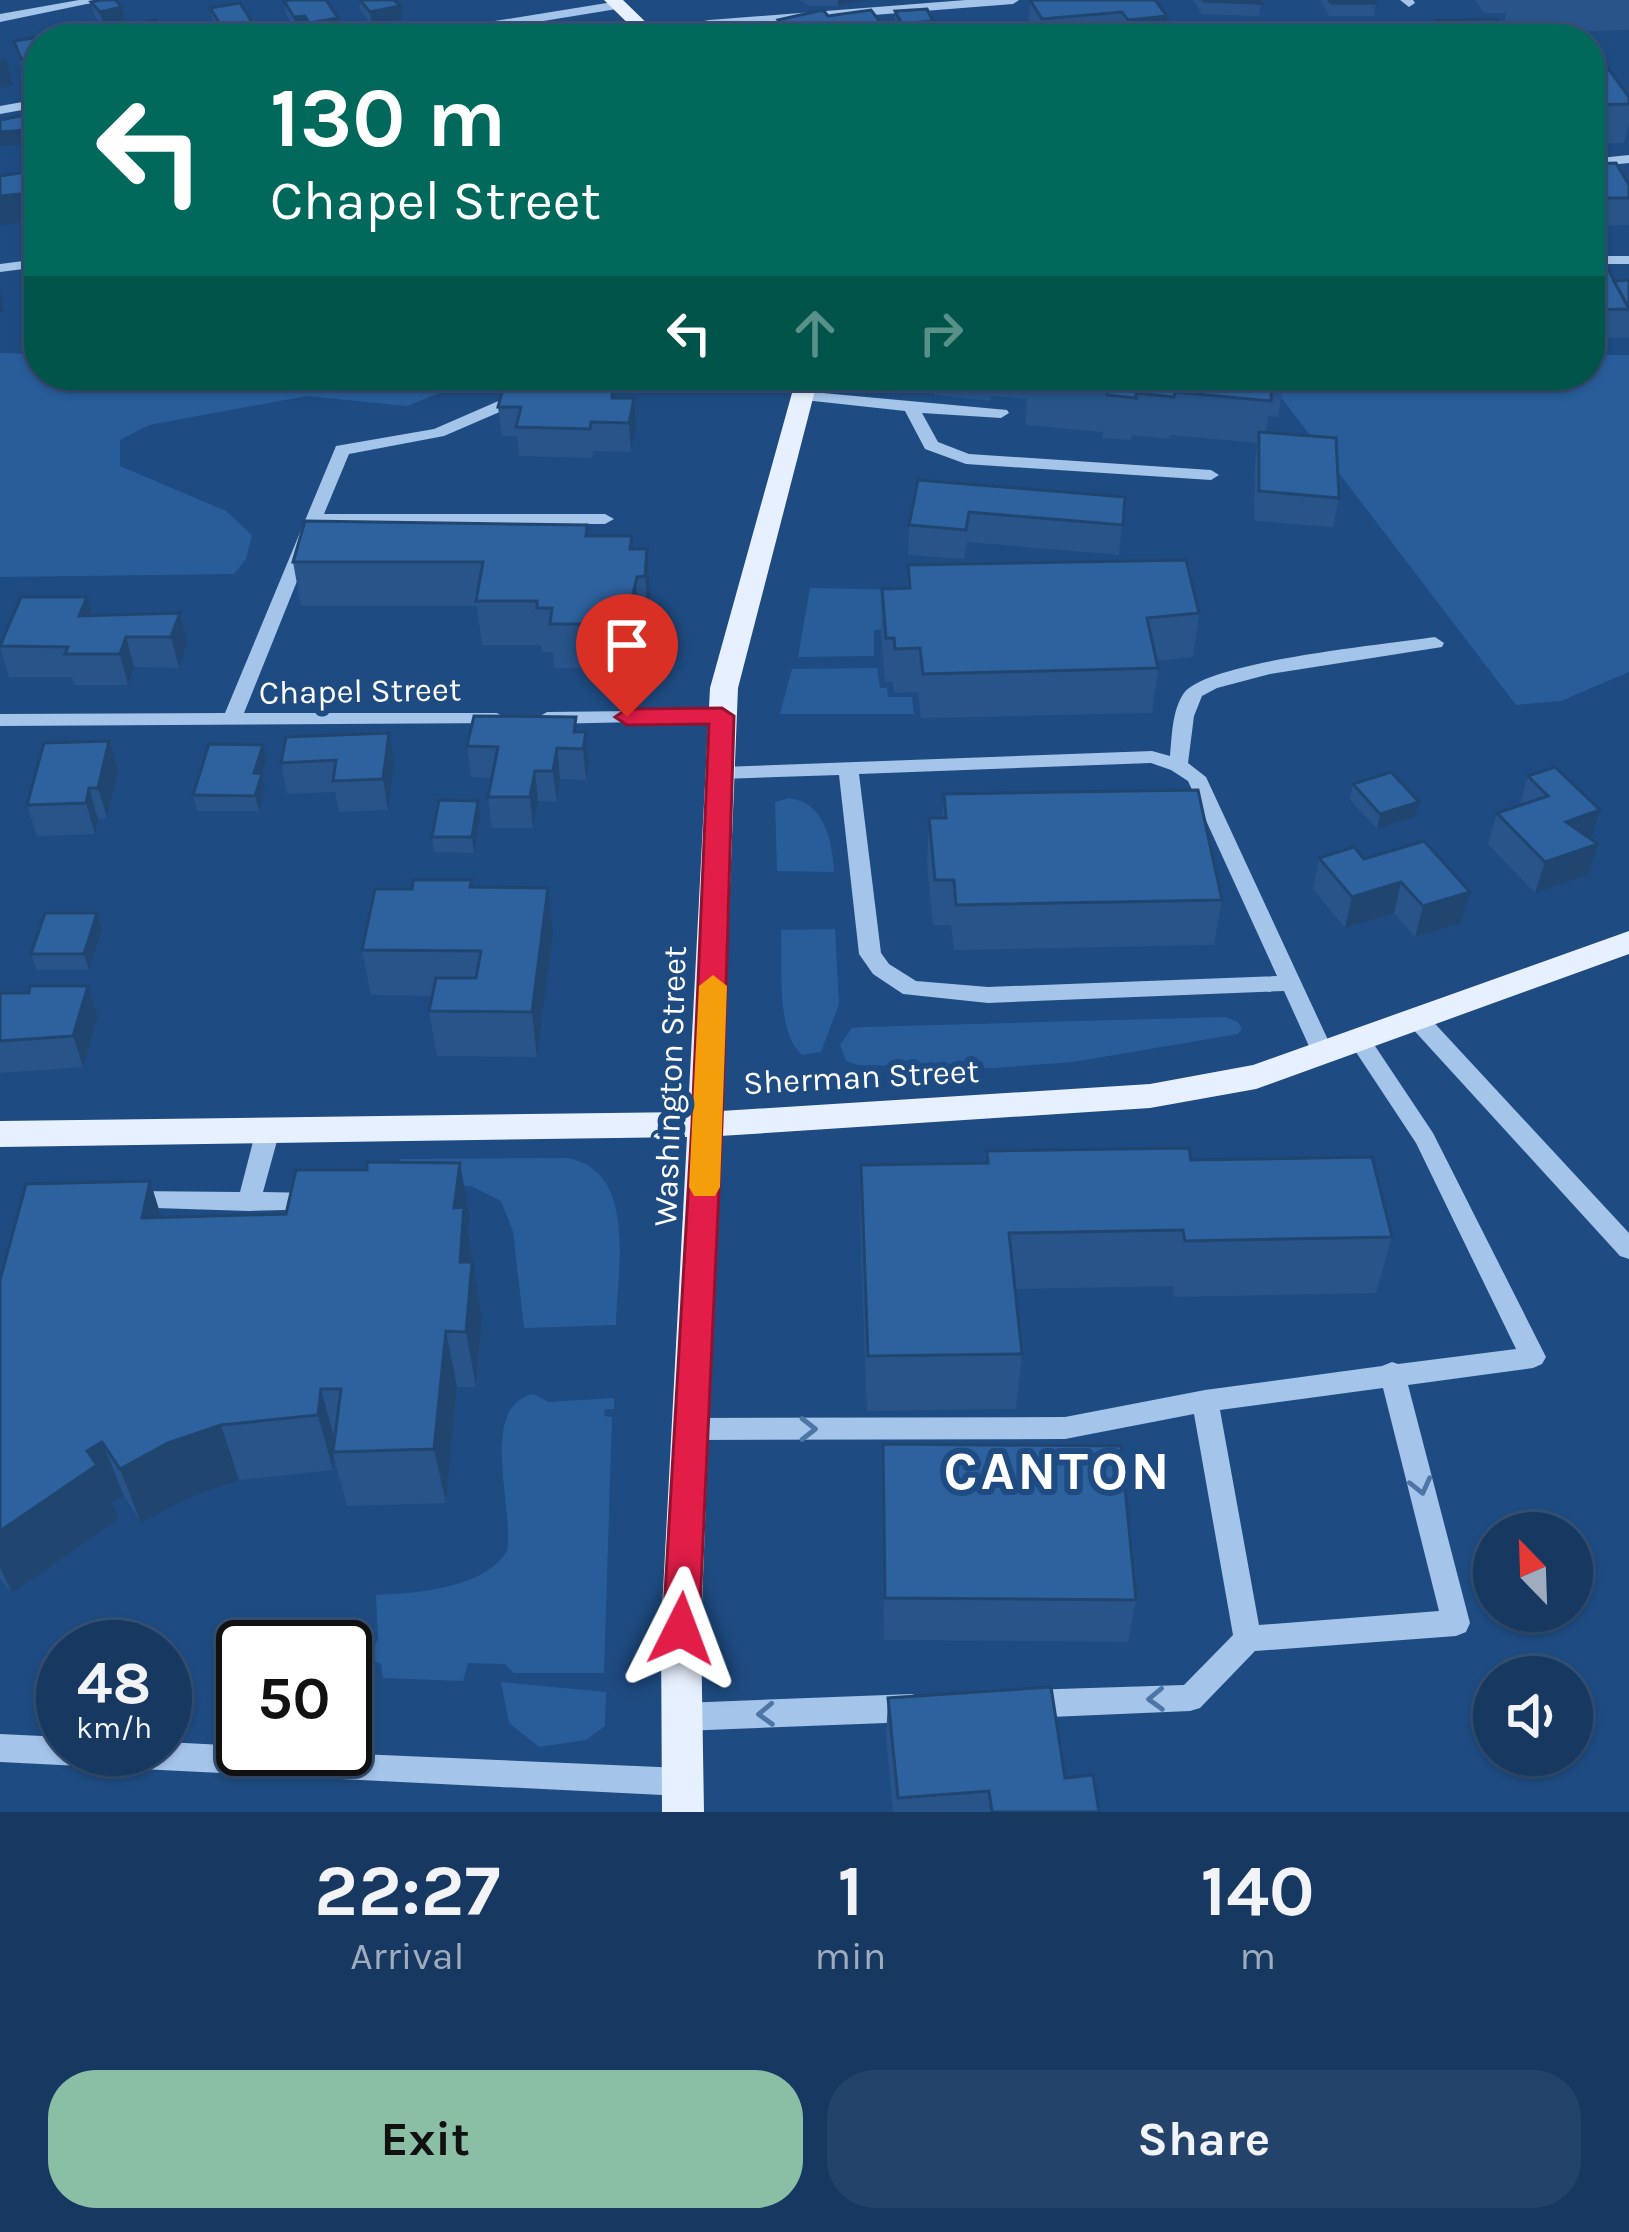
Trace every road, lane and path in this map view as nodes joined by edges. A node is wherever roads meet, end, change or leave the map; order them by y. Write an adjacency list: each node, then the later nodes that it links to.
1 (100, 0): 4 (street)
2 (1013, 0): 7 (street)
3 (616, 2): 5 (street); 6 (main road)
4 (0, 18)
5 (492, 24)
6 (639, 24)
7 (709, 24)
8 (536, 390): 14 (street)
9 (803, 390): 17 (main road, Washington Street)
10 (828, 390): 11 (street)
11 (911, 407): 12 (street); 13 (street)
12 (1001, 413)
13 (1211, 475)
14 (313, 519): 15 (street); 21 (street)
15 (604, 519)
16 (1435, 643): 22 (street)
17 (722, 716): 19 (street); 24 (main road, Washington Street)
18 (509, 718): 21 (street, Chapel Street)
19 (532, 718)
20 (0, 720): 21 (street, Chapel Street)
21 (231, 722)
22 (1178, 765): 23 (street); 26 (street)
23 (848, 768): 24 (street); 26 (street)
24 (721, 773): 30 (main road, Washington Street)
25 (1629, 942): 27 (main road, Sherman Street)
26 (1290, 982): 29 (street)
27 (1418, 1019): 28 (main road, Sherman Street); 36 (street)
28 (1359, 1040): 29 (main road, Sherman Street); 37 (street)
29 (1324, 1055): 30 (main road, Sherman Street)
30 (707, 1124): 31 (main road, Sherman Street); 39 (main road, Washington Street)
31 (268, 1130): 32 (main road, Sherman Street); 34 (street)
32 (0, 1134)
33 (126, 1200): 34 (street)
34 (249, 1202): 35 (street)
35 (338, 1202)
36 (1629, 1249)
37 (1392, 1372): 38 (street); 40 (street, one-way to 40)
38 (1205, 1401): 39 (street, one-way to 38); 40 (street)
39 (691, 1429): 43 (main road, Washington Street)
40 (1248, 1639): 41 (street, one-way to 41)
41 (1007, 1705)
42 (939, 1707): 43 (street, one-way to 43)
43 (682, 1717): 45 (main road, Washington Street)
44 (0, 1748): 45 (street)
45 (682, 1797)

